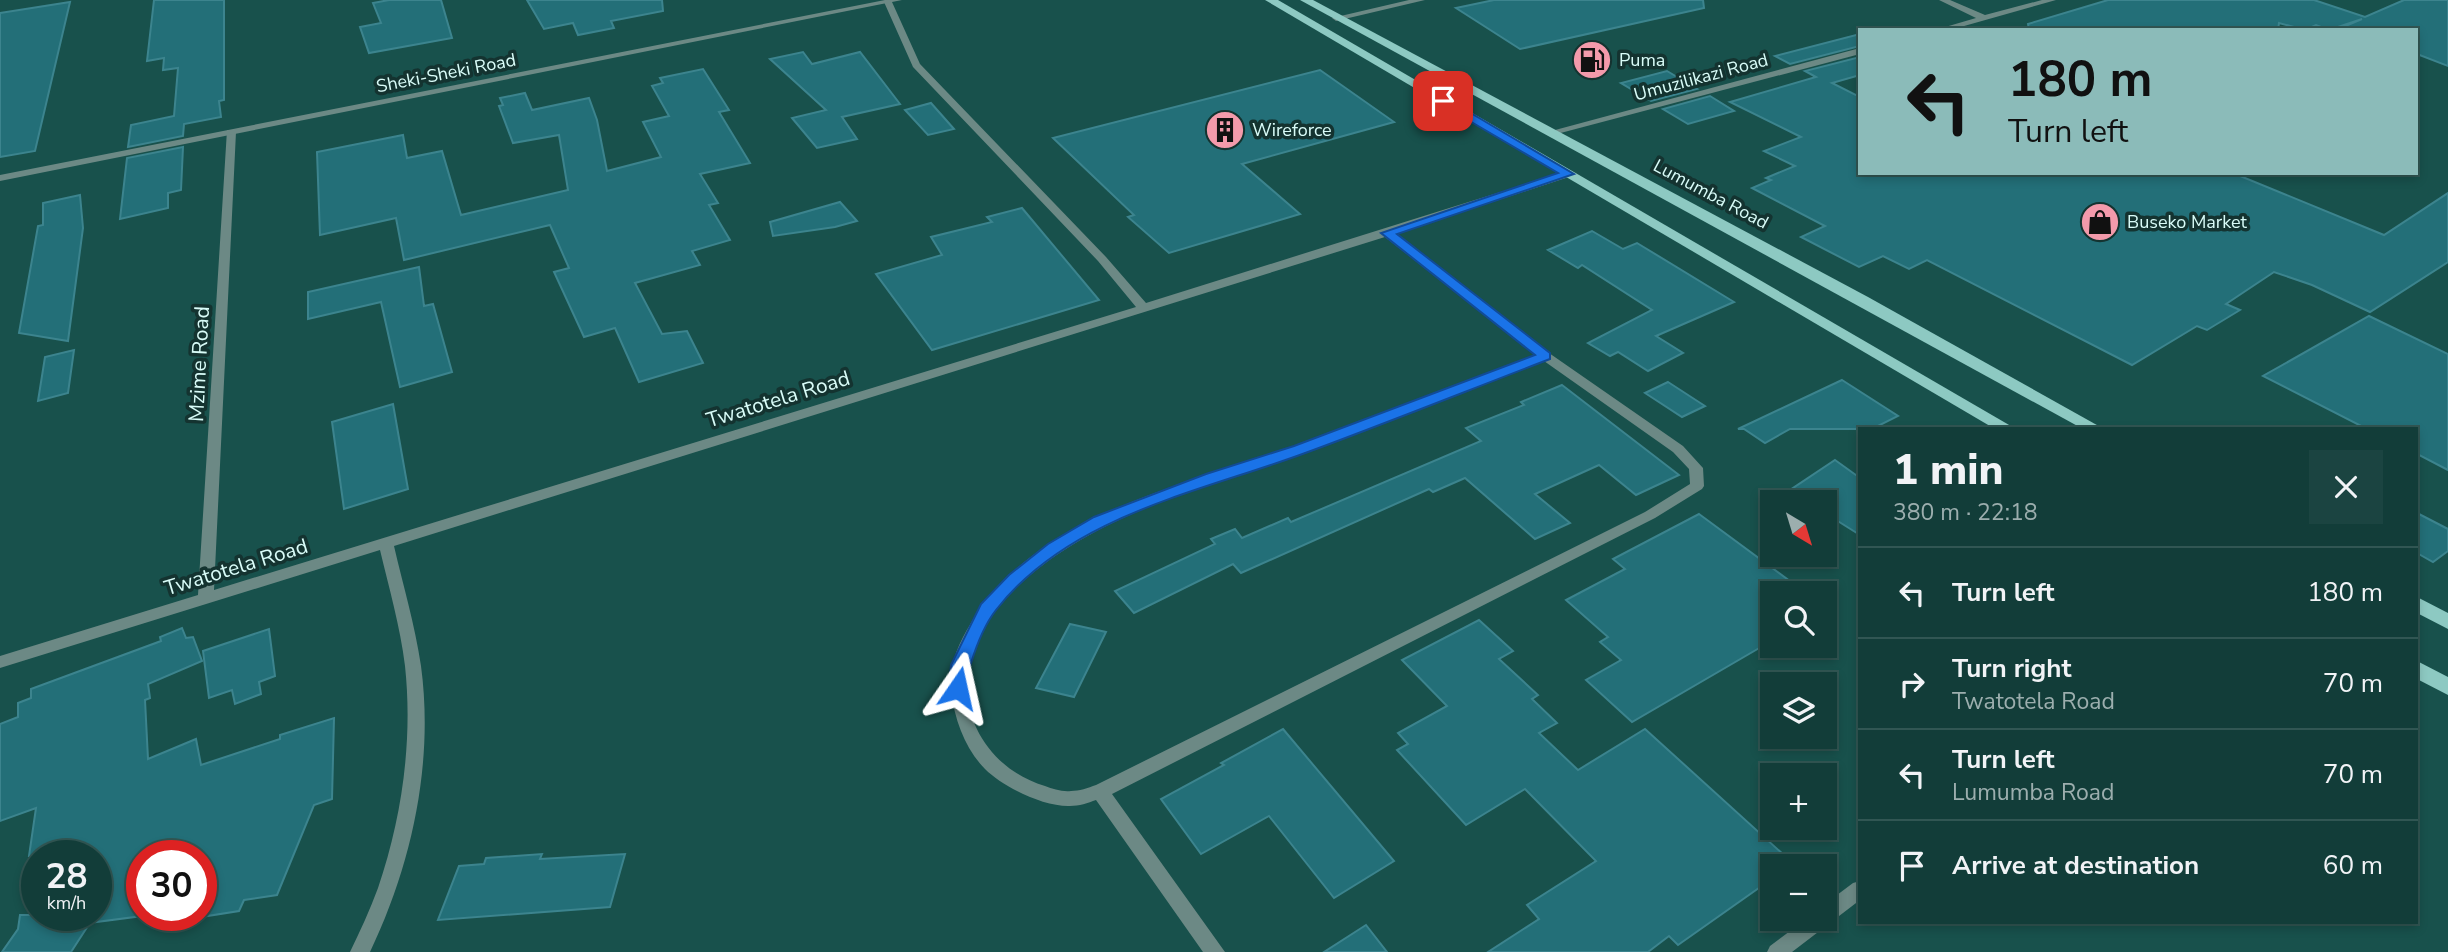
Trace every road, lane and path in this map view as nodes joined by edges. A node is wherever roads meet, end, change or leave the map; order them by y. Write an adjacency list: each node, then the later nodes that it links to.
1 (1270, 0): 13 (main road)
2 (1305, 0): 7 (main road, Lumumba Road)
3 (1421, 0): 7 (street)
4 (1943, 0): 8 (street)
5 (2052, 0): 8 (street)
6 (893, 1): 11 (street, Sheki-Sheki Road); 16 (street)
7 (1336, 18): 12 (main road, Lumumba Road)
8 (1984, 18): 9 (street)
9 (1946, 28)
10 (1858, 52): 12 (street, Umuzilikazi Road)
11 (231, 132): 14 (street, Sheki-Sheki Road); 21 (street, Mzime Road)
12 (1549, 133): 19 (main road, Lumumba Road)
13 (1568, 174): 15 (street, Twatotela Road); 18 (main road)
14 (0, 178)
15 (1387, 233): 16 (street, Twatotela Road); 17 (street)
16 (1144, 308): 20 (street, Twatotela Road)
17 (1545, 356): 27 (street); 27 (street)
18 (2005, 427)
19 (2092, 427)
20 (386, 543): 21 (street, Twatotela Road); 31 (street)
21 (206, 598): 24 (street, Twatotela Road)
22 (2418, 605): 23 (main road)
23 (2448, 622)
24 (0, 662)
25 (2418, 670): 26 (main road)
26 (2448, 687)
27 (1100, 792): 32 (street)
28 (1858, 891): 29 (street)
29 (1837, 906)
30 (1805, 931): 33 (street)
31 (360, 952)
32 (1215, 952)
33 (1777, 952)

